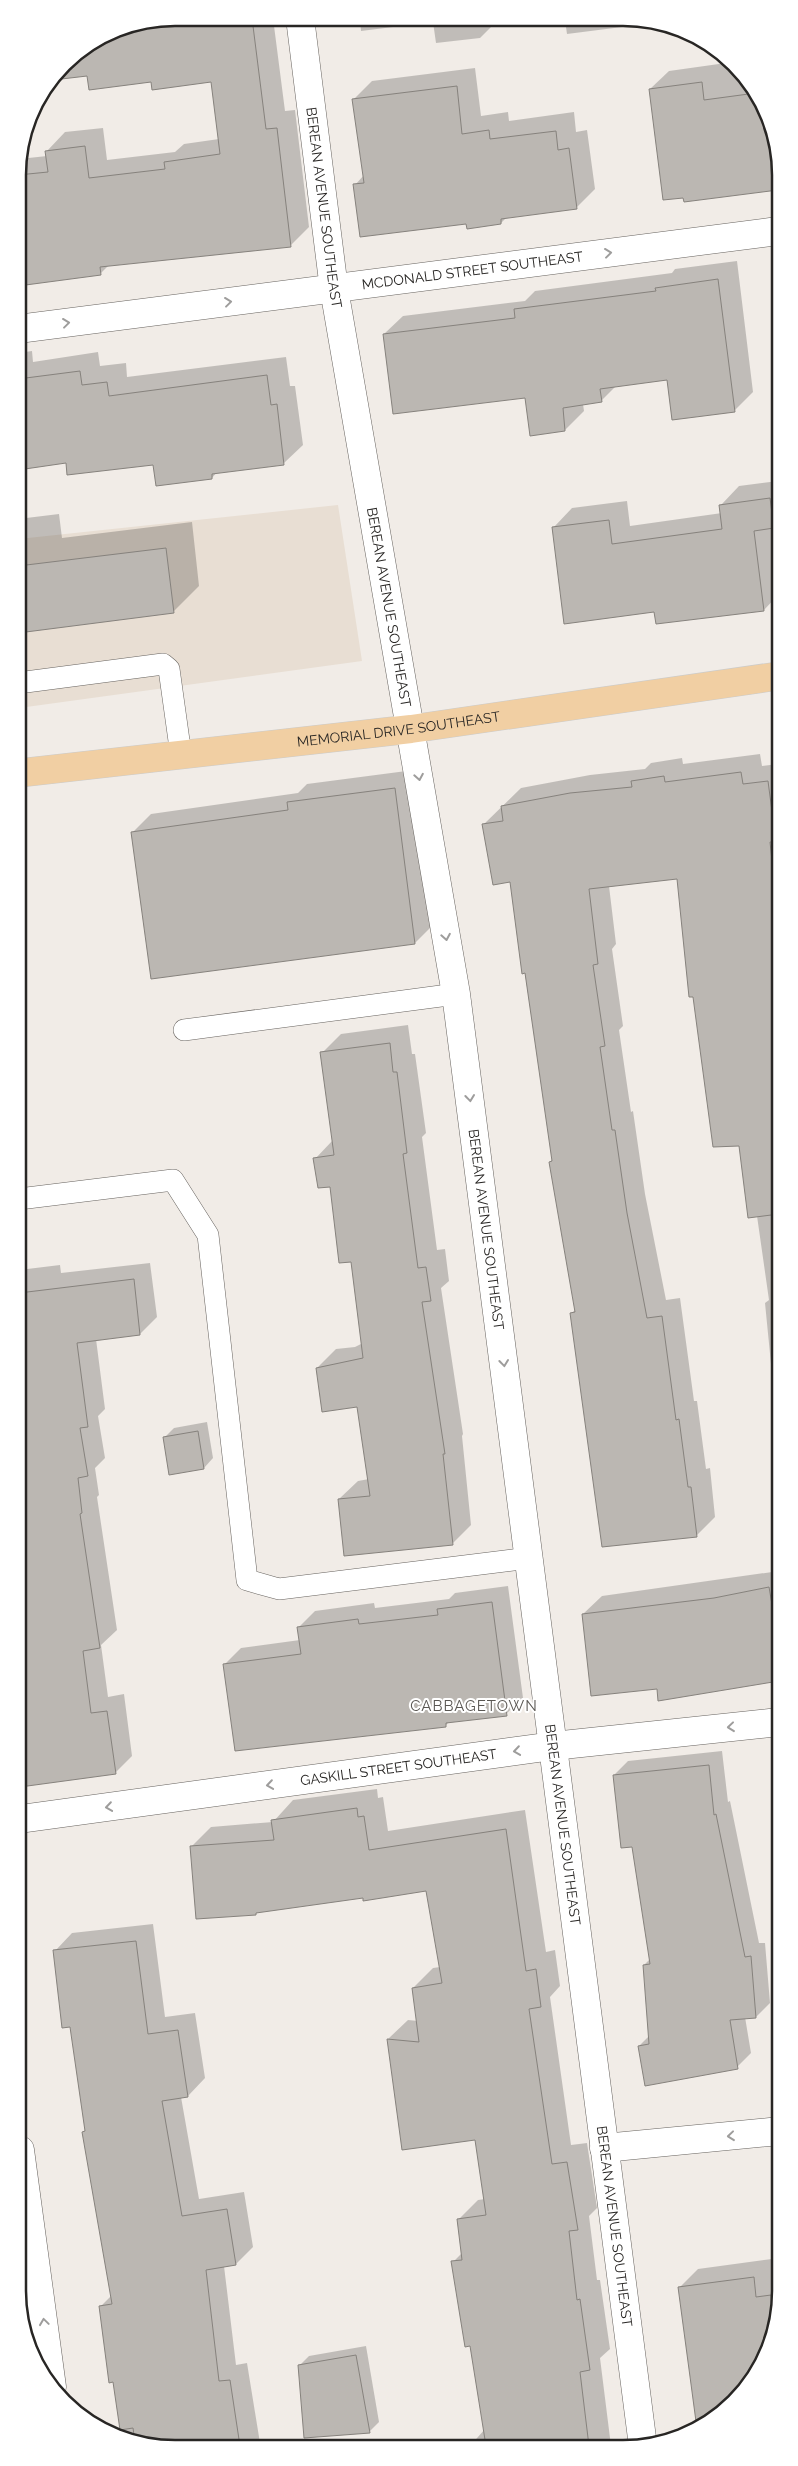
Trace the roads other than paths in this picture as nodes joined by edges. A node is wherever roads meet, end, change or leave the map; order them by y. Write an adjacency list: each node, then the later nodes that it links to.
1 (301, 26): 3 (street, BEREAN AVENUE SOUTHEAST)
2 (772, 232): 3 (street, MCDONALD STREET SOUTHEAST, one-way to 2)
3 (334, 289): 4 (street, MCDONALD STREET SOUTHEAST, one-way to 3); 7 (street, BEREAN AVENUE SOUTHEAST)
4 (27, 328)
5 (772, 677): 7 (main road, MEMORIAL DRIVE SOUTHEAST)
6 (27, 682): 8 (lane)
7 (410, 729): 8 (main road, MEMORIAL DRIVE SOUTHEAST); 10 (street, BEREAN AVENUE SOUTHEAST, one-way to 10)
8 (181, 755): 9 (main road, MEMORIAL DRIVE SOUTHEAST)
9 (27, 772)
10 (456, 994): 11 (lane); 13 (street, BEREAN AVENUE SOUTHEAST, one-way to 13)
11 (184, 1030)
12 (27, 1198): 13 (lane)
13 (529, 1558): 15 (street, BEREAN AVENUE SOUTHEAST)
14 (771, 1723): 15 (street, GASKILL STREET SOUTHEAST, one-way to 15)
15 (553, 1746): 16 (street, GASKILL STREET SOUTHEAST, one-way to 16); 18 (street, BEREAN AVENUE SOUTHEAST)
16 (26, 1818)
17 (771, 2132): 18 (street, one-way to 18)
18 (604, 2148): 21 (street, BEREAN AVENUE SOUTHEAST)
19 (26, 2195): 20 (street, one-way to 19)
20 (50, 2370)
21 (641, 2438)

